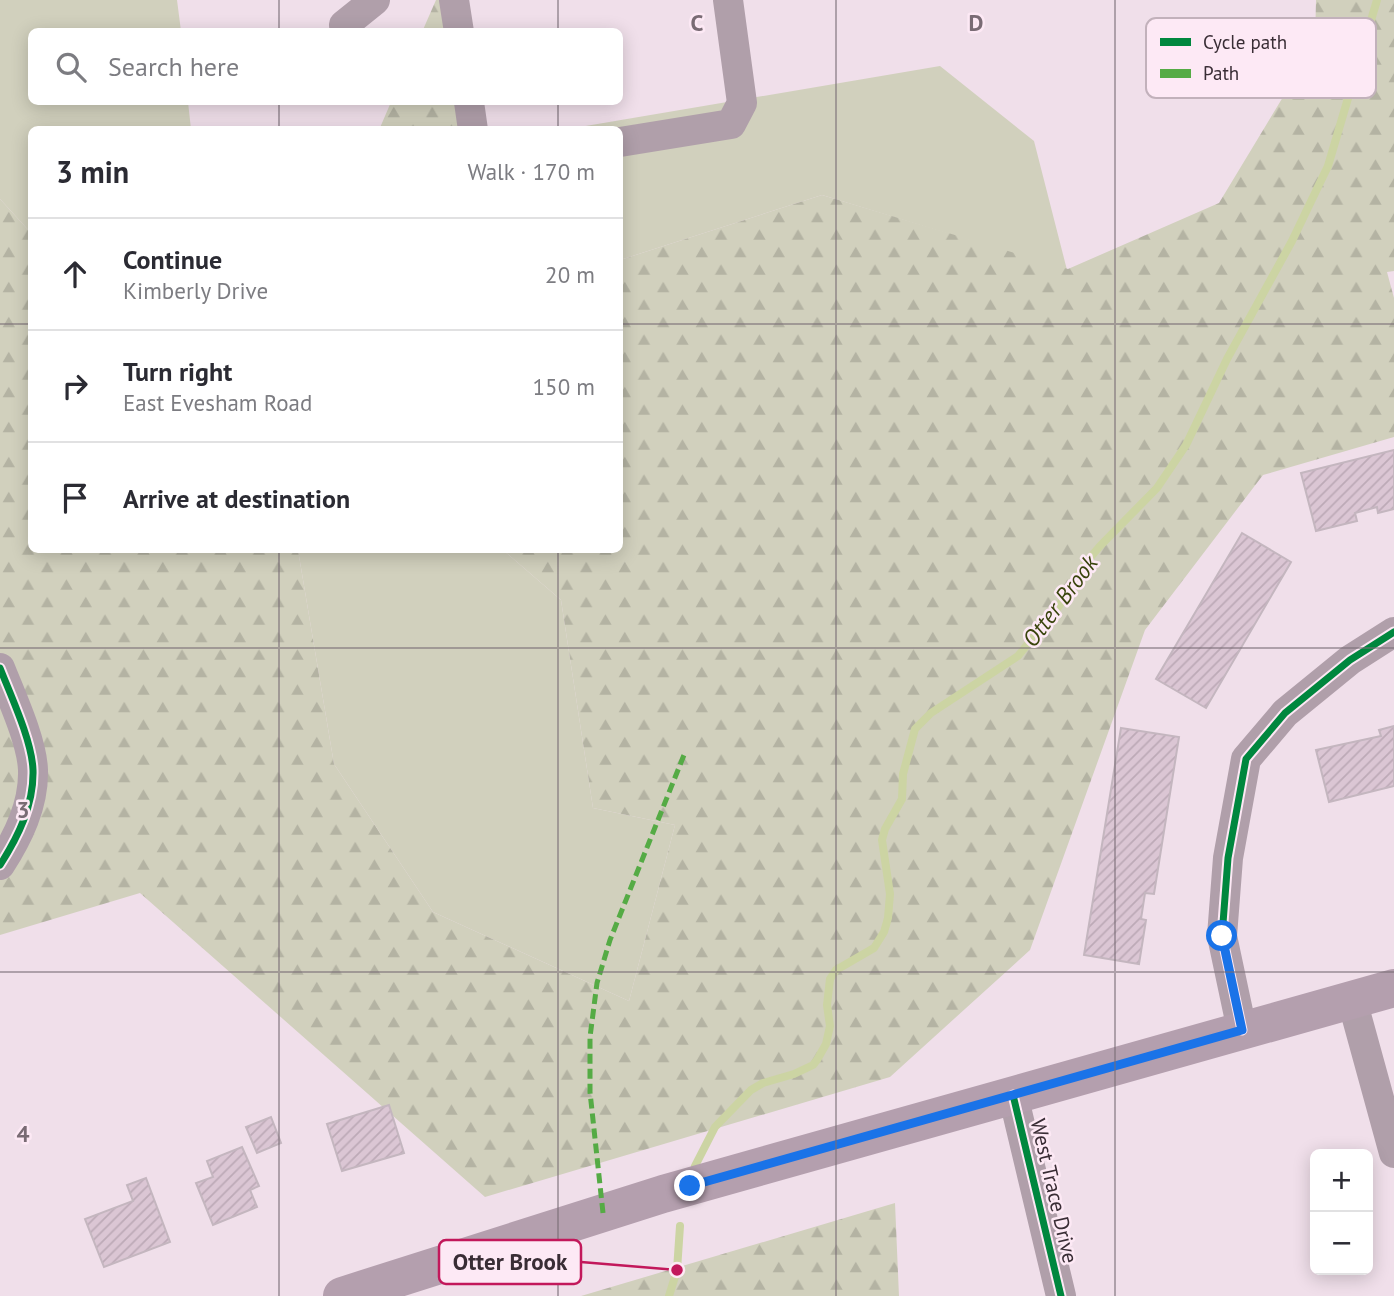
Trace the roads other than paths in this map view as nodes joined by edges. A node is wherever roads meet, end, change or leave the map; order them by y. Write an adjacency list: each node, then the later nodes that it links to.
1 (375, 0): 4 (street)
2 (454, 0): 5 (street)
3 (730, 11): 8 (street)
4 (344, 25)
5 (458, 28)
6 (469, 105): 7 (street)
7 (472, 126)
8 (623, 142)
9 (1394, 632): 14 (street)
10 (0, 668): 11 (street)
11 (0, 865)
12 (1394, 988): 13 (main road)
13 (1352, 1000): 14 (main road); 16 (street)
14 (1242, 1030): 15 (main road)
15 (1013, 1095): 17 (main road); 18 (street, West Trace Drive)
16 (1394, 1153)
17 (342, 1296)
18 (1061, 1296)

